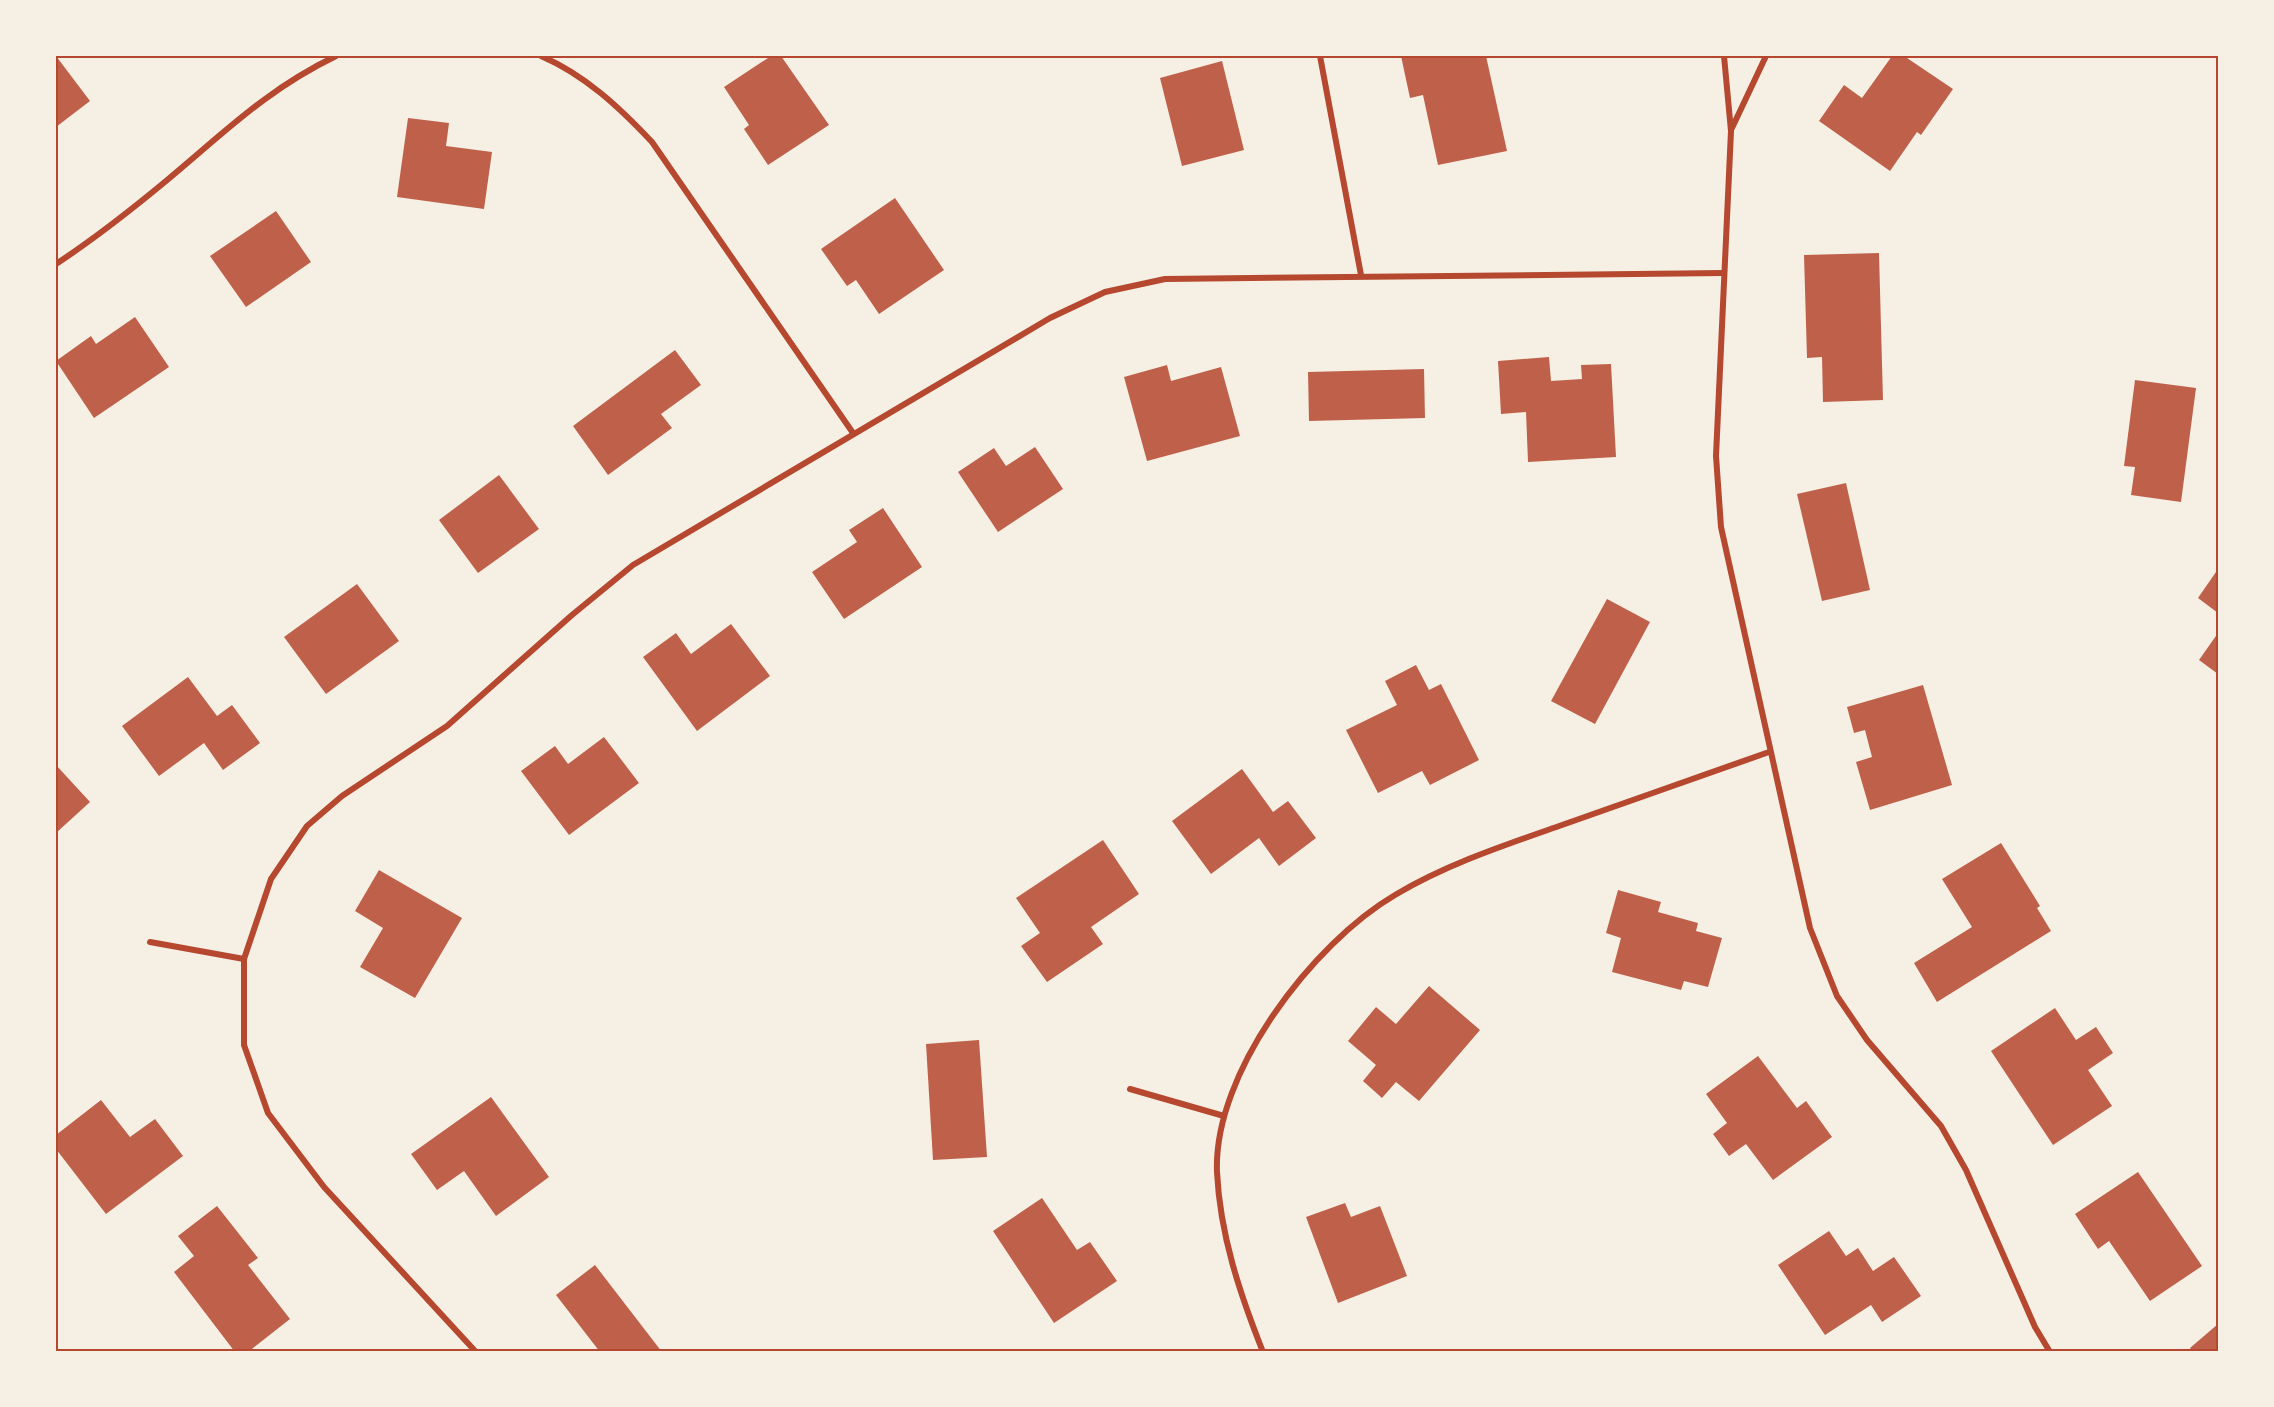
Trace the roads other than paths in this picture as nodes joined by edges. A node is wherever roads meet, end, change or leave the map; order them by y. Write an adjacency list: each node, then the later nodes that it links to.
1 (336, 56): 7 (street)
2 (541, 56): 10 (street)
3 (1320, 56): 9 (street)
4 (1724, 56): 6 (street)
5 (1766, 56): 6 (street)
6 (1731, 131): 8 (street)
7 (56, 264)
8 (1724, 273): 9 (street); 11 (street)
9 (1360, 275): 10 (street)
10 (853, 433): 13 (street)
11 (1769, 752): 15 (street); 18 (street)
12 (150, 942): 13 (street)
13 (244, 959): 16 (street)
14 (1131, 1089): 15 (street)
15 (1224, 1116): 17 (street)
16 (476, 1352)
17 (1263, 1352)
18 (2050, 1352)

